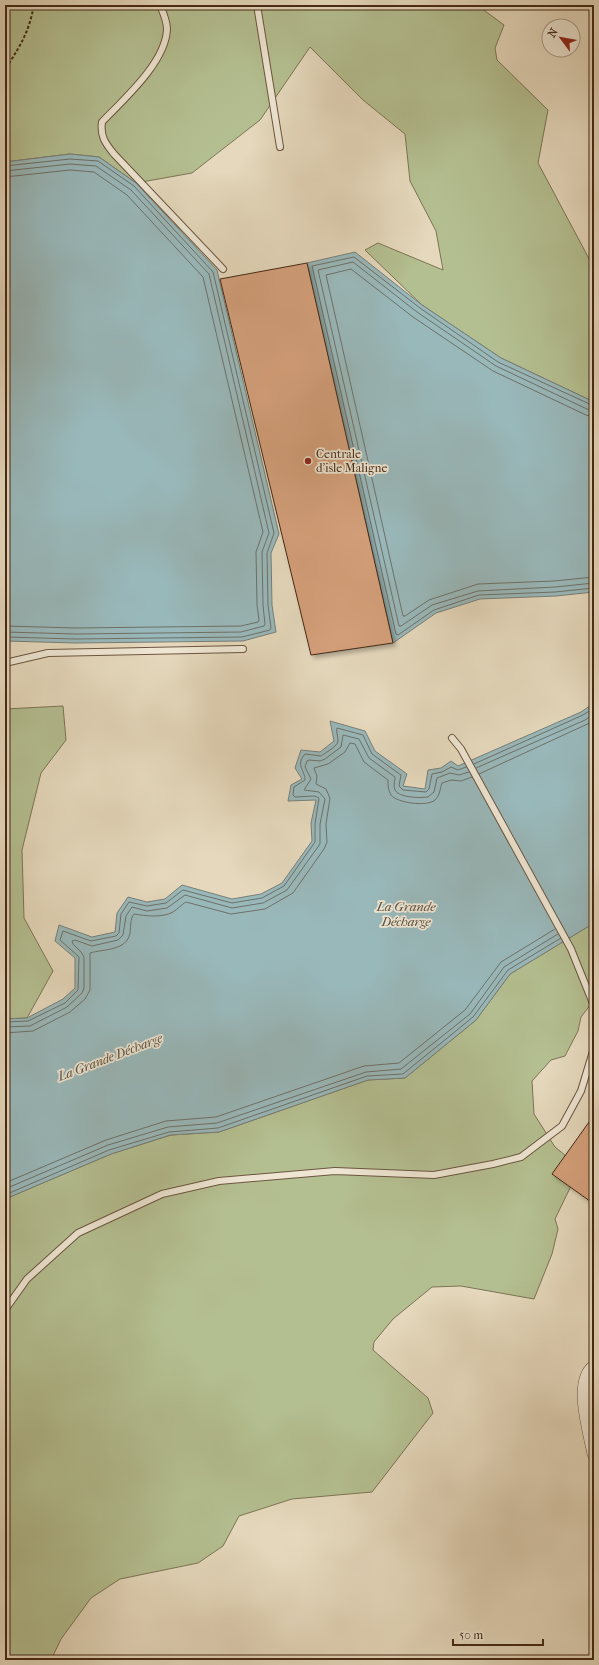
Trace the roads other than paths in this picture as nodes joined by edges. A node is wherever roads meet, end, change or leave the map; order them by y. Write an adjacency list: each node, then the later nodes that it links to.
1 (160, 5): 4 (lane)
2 (257, 5): 3 (lane)
3 (280, 148)
4 (223, 269)
5 (243, 649): 6 (lane)
6 (5, 662)
7 (452, 738): 8 (lane)
8 (594, 1006)
9 (594, 1048): 10 (lane)
10 (5, 1310)
11 (592, 1369): 12 (street)
12 (594, 1454)

